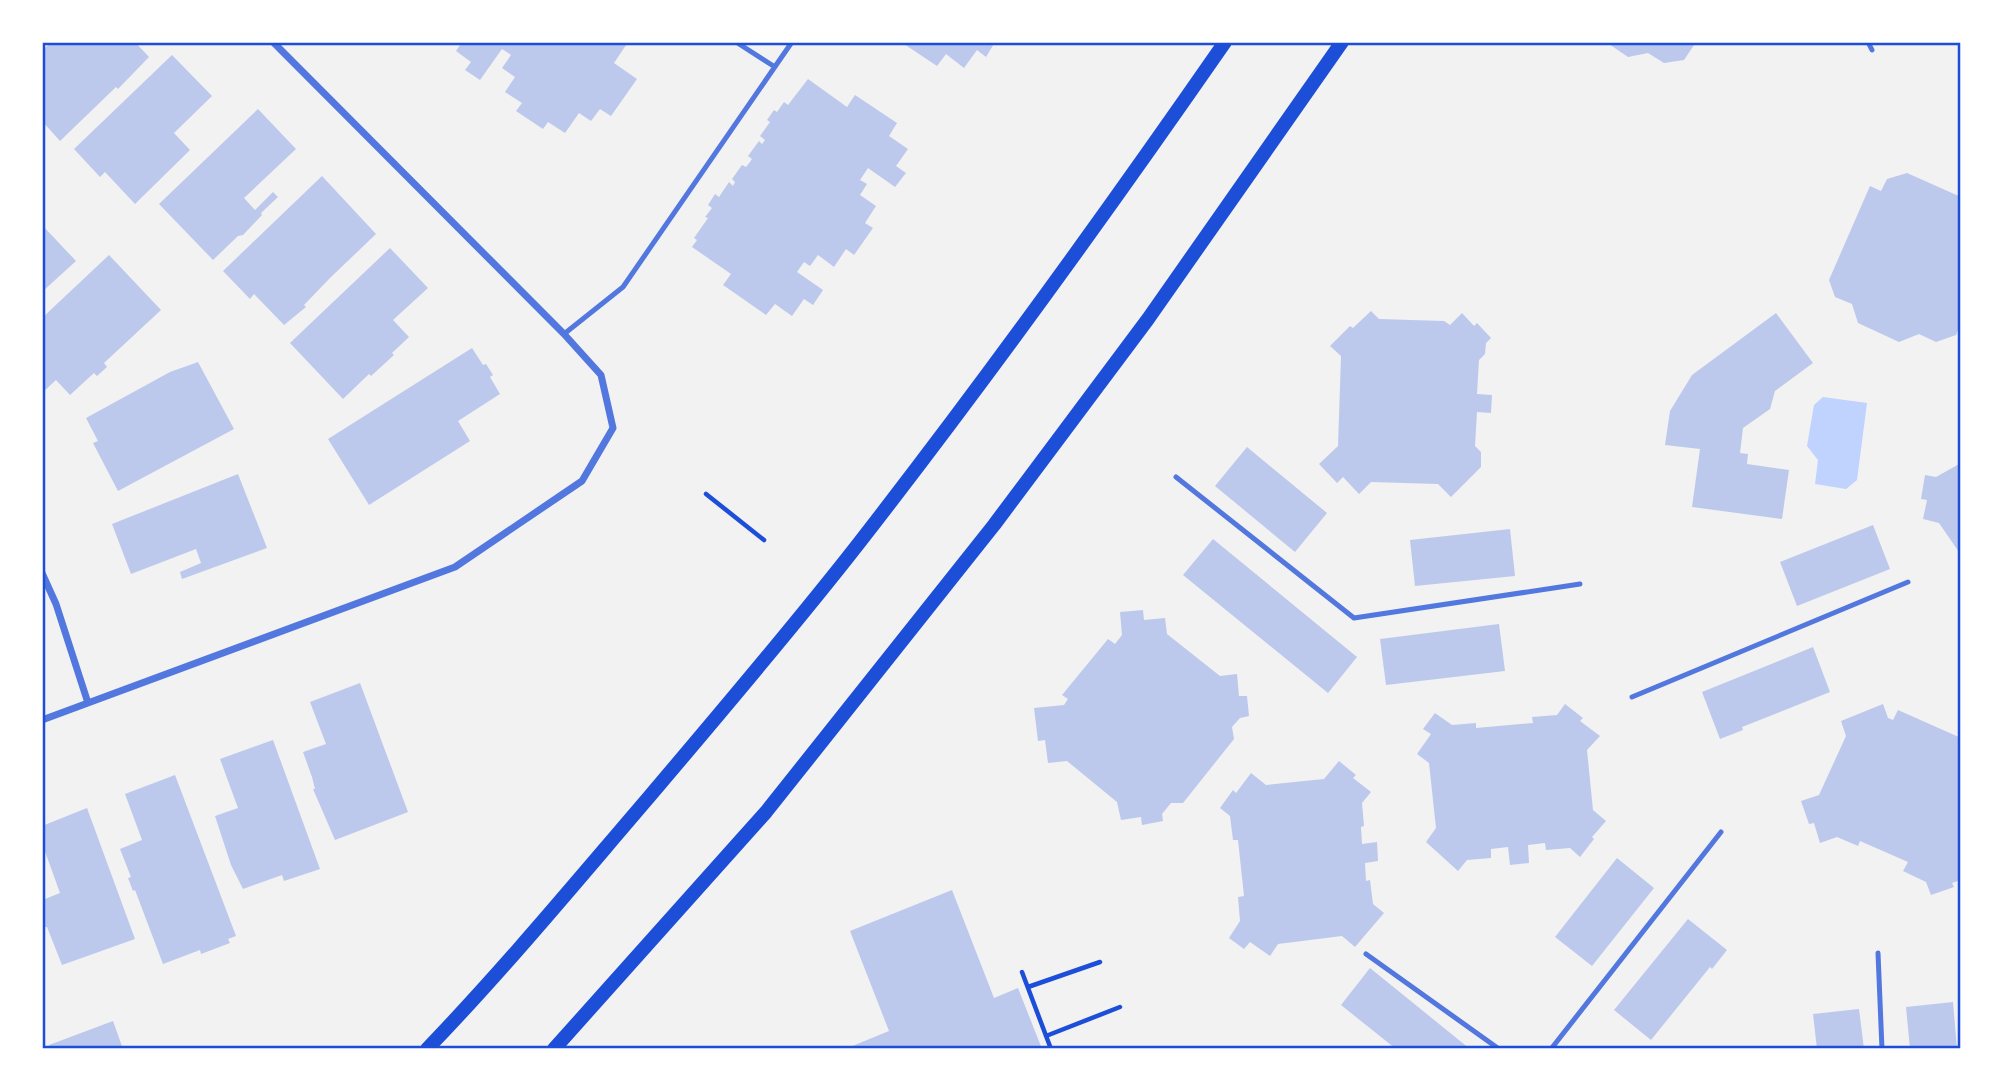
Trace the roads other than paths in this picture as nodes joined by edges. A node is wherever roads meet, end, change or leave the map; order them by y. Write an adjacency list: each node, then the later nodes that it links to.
1 (273, 42): 9 (street)
2 (736, 42): 8 (lane)
3 (792, 42): 8 (lane)
4 (1225, 42): 20 (main road)
5 (1342, 42): 21 (main road)
6 (1868, 42): 7 (lane)
7 (1872, 50)
8 (775, 67): 9 (lane)
9 (564, 334): 15 (street)
10 (1176, 477): 13 (lane)
11 (42, 573): 15 (street)
12 (1908, 582): 14 (lane)
13 (1580, 584)
14 (1632, 697)
15 (88, 703): 16 (street)
16 (42, 720)
17 (1721, 832): 23 (lane)
18 (1878, 953): 24 (lane)
19 (1366, 954): 22 (lane)
20 (427, 1049)
21 (554, 1049)
22 (1499, 1049)
23 (1552, 1049)
24 (1882, 1049)

